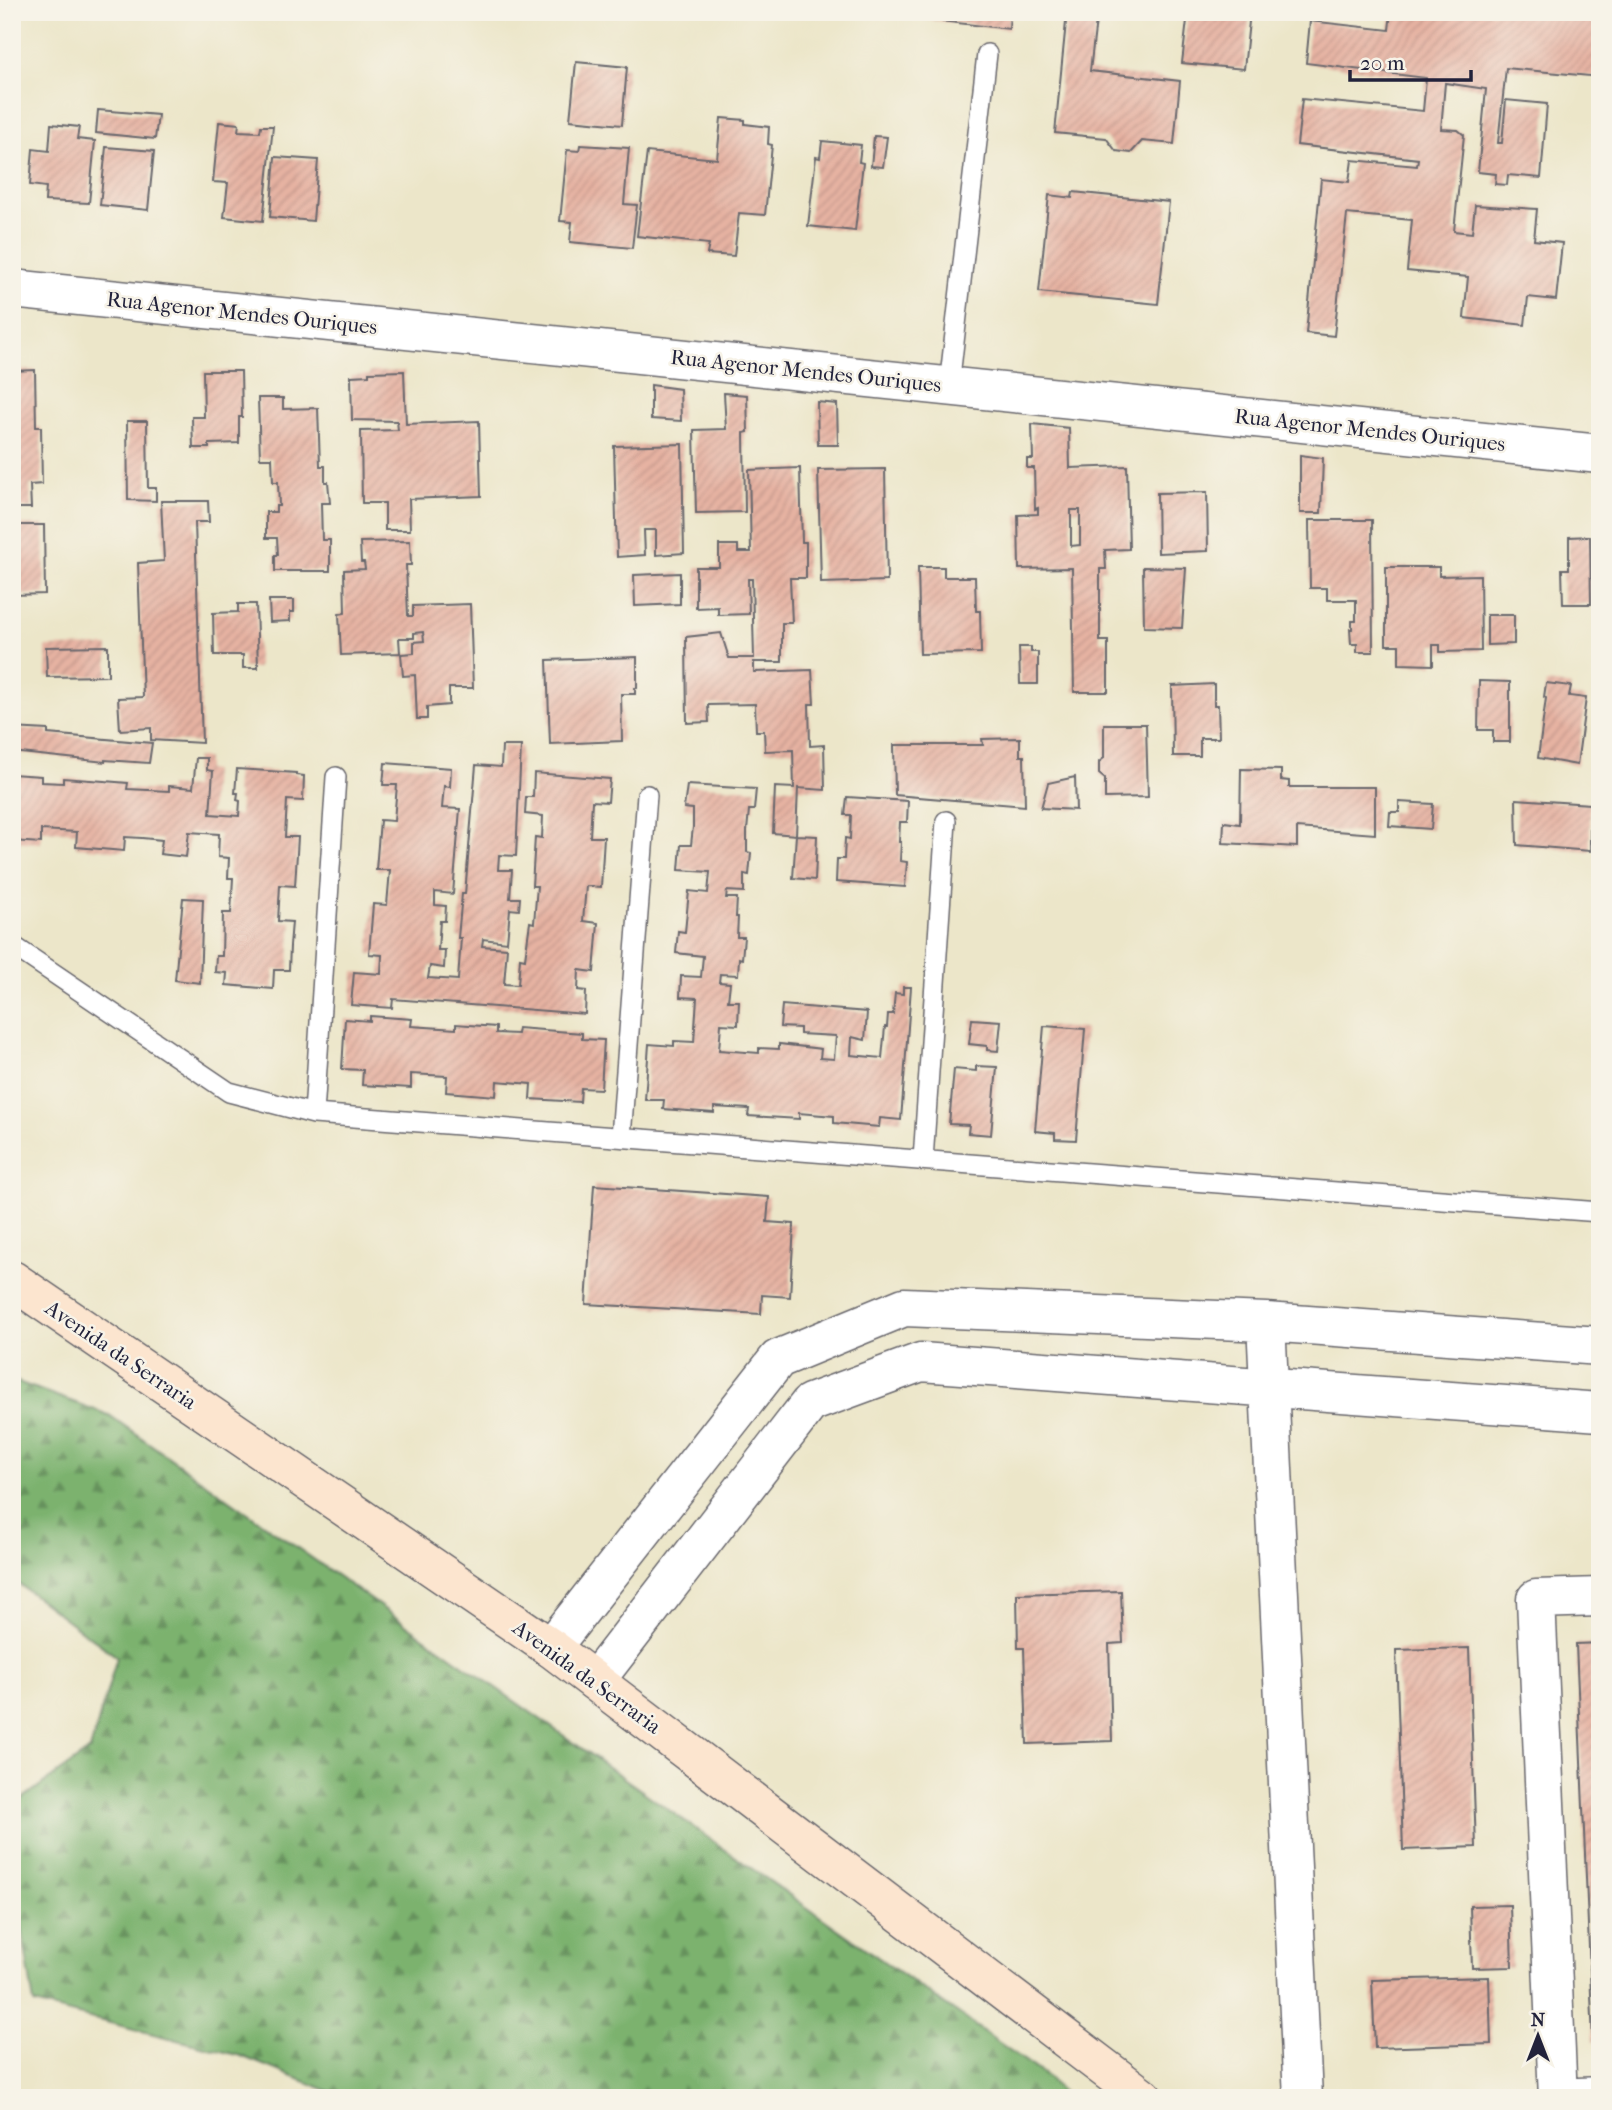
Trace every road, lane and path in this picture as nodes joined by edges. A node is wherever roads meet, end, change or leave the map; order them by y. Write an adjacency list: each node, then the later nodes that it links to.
1 (988, 54): 3 (lane)
2 (12, 289): 3 (street, Rua Agenor Mendes Ouriques)
3 (949, 386): 4 (street, Rua Agenor Mendes Ouriques)
4 (1600, 454)
5 (336, 777): 9 (lane)
6 (647, 795): 10 (lane)
7 (946, 821): 11 (lane)
8 (12, 945): 9 (lane)
9 (314, 1114): 10 (lane)
10 (621, 1137): 11 (lane)
11 (923, 1160): 12 (lane)
12 (1600, 1212)
13 (12, 1280): 19 (main road, Avenida da Serraria)
14 (1266, 1322): 15 (street); 16 (street); 19 (street)
15 (1600, 1346)
16 (1269, 1388): 17 (street); 20 (street); 23 (street)
17 (1600, 1412)
18 (1600, 1597): 24 (street)
19 (551, 1648): 20 (main road, Avenida da Serraria)
20 (595, 1681): 22 (main road, Avenida da Serraria)
21 (1600, 2096): 24 (street)
22 (1144, 2098)
23 (1303, 2098)
24 (1558, 2098)

